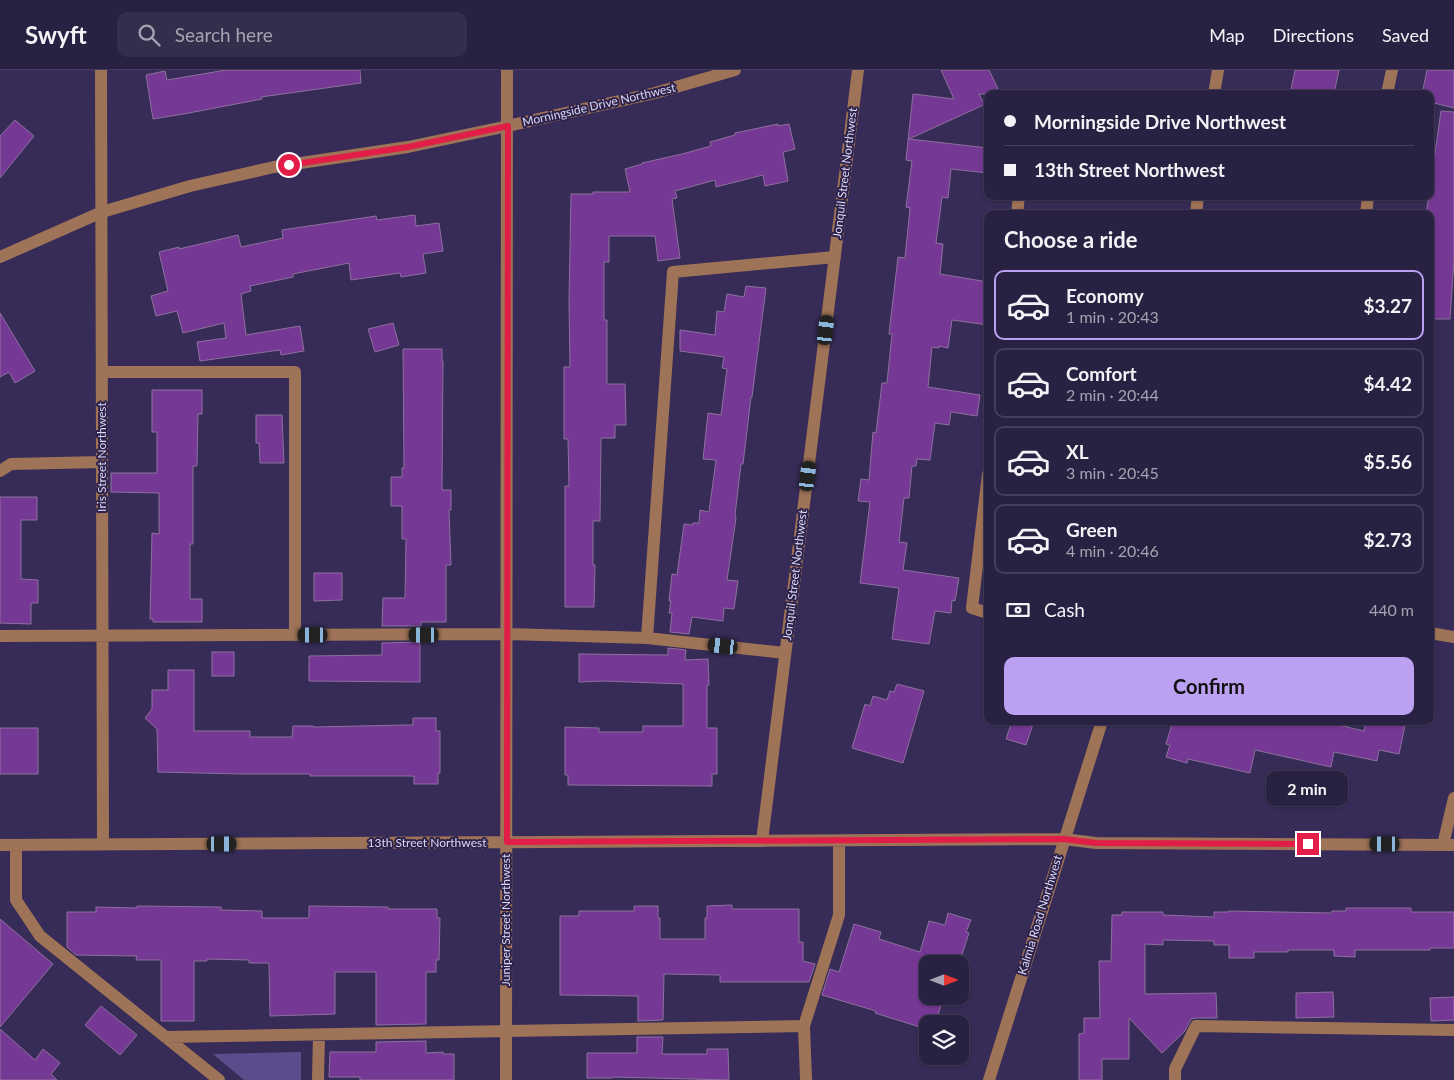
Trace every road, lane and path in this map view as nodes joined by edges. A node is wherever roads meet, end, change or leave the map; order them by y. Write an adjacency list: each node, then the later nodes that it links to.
1 (101, 70): 10 (street, Iris Street Northwest)
2 (508, 70): 9 (street, Juniper Street Northwest)
3 (735, 70): 9 (street, Morningside Drive Northwest)
4 (858, 70): 12 (street, Jonquil Street Northwest)
5 (1218, 70): 7 (street)
6 (1392, 70): 8 (street)
7 (1215, 90)
8 (1388, 90)
9 (508, 126): 10 (street, Morningside Drive Northwest); 18 (street, Juniper Street Northwest)
10 (102, 212): 11 (street, Morningside Drive Northwest); 13 (street, Iris Street Northwest)
11 (0, 257)
12 (835, 257): 24 (street); 25 (street, Jonquil Street Northwest)
13 (102, 372): 14 (street, Iris Street Northwest); 20 (street)
14 (102, 462): 15 (street); 22 (street, Iris Street Northwest)
15 (0, 471)
16 (984, 508): 17 (street)
17 (984, 612)
18 (506, 634): 20 (street); 24 (street); 31 (street, Juniper Street Northwest)
19 (1434, 634): 23 (street)
20 (295, 635): 22 (street)
21 (0, 636): 22 (street)
22 (102, 636): 32 (street, Iris Street Northwest)
23 (1454, 637)
24 (647, 638): 25 (street)
25 (785, 653): 29 (street, Jonquil Street Northwest)
26 (1101, 725): 28 (street, Kalmia Road Northwest)
27 (1454, 798): 35 (street)
28 (1064, 839): 30 (street, 13th Street Northwest); 35 (street, 13th Street Northwest); 45 (street, Kalmia Road Northwest)
29 (762, 841): 30 (street, 13th Street Northwest); 31 (street, 13th Street Northwest)
30 (839, 841): 36 (street)
31 (507, 842): 32 (street, 13th Street Northwest); 38 (street, Juniper Street Northwest)
32 (103, 844): 34 (street, 13th Street Northwest)
33 (0, 845): 34 (street, 13th Street Northwest)
34 (16, 845): 40 (street)
35 (1449, 845)
36 (804, 1026): 38 (street); 44 (street)
37 (1454, 1030): 46 (street)
38 (506, 1032): 39 (street); 43 (street, Juniper Street Northwest)
39 (319, 1035): 40 (street); 42 (street)
40 (165, 1037): 41 (street)
41 (219, 1080)
42 (318, 1080)
43 (506, 1080)
44 (806, 1080)
45 (989, 1080)
46 (1175, 1080)

